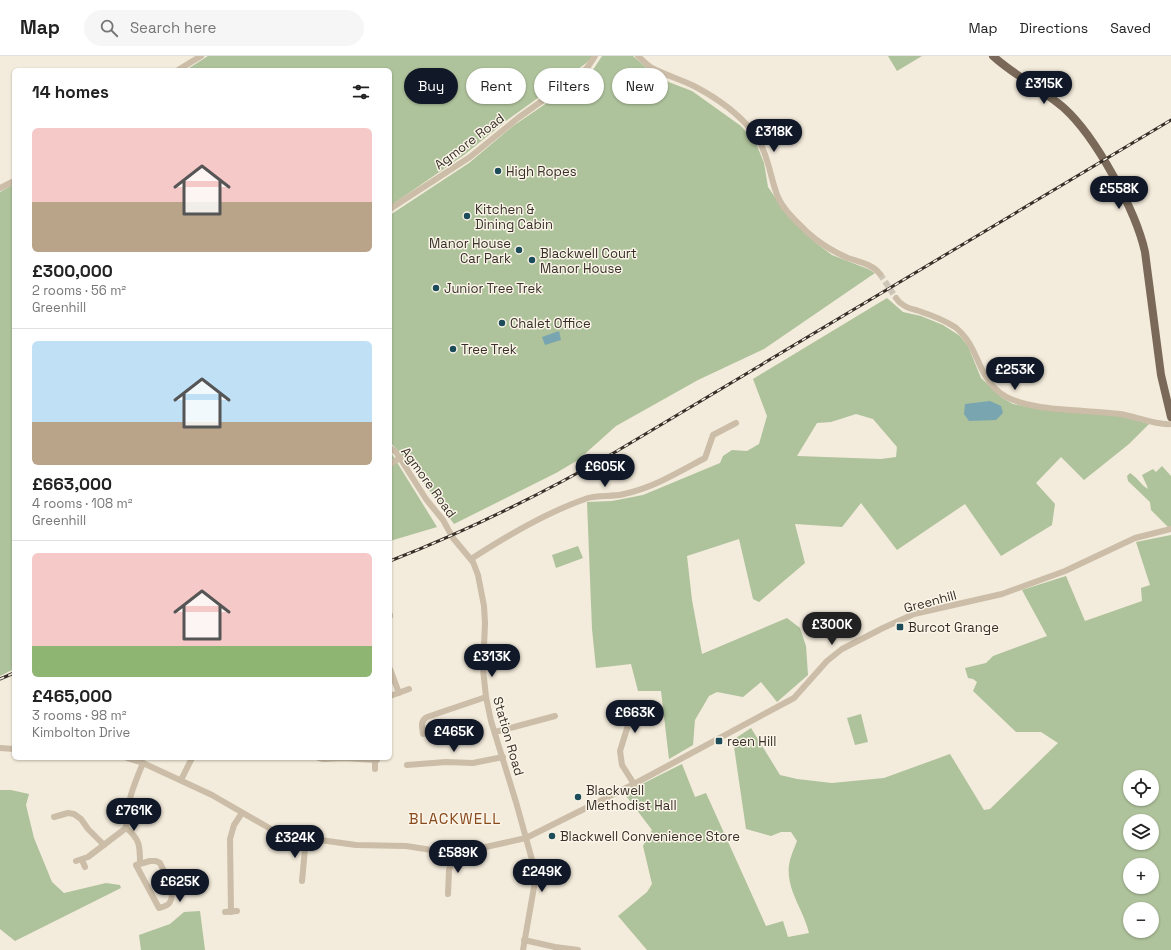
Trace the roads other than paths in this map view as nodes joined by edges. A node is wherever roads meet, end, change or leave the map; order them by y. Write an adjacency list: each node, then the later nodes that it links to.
1 (202, 56): 5 (street)
2 (595, 56): 8 (street, Agmore Road)
3 (638, 56): 9 (street)
4 (993, 56): 11 (main road)
5 (181, 68)
6 (12, 182): 7 (street)
7 (0, 188)
8 (392, 208)
9 (880, 274)
10 (896, 298): 14 (street)
11 (1170, 408): 12 (main road)
12 (1171, 417)
13 (736, 423): 20 (street)
14 (1171, 424)
15 (392, 449): 16 (street, Agmore Road)
16 (400, 458): 17 (street); 18 (street, Agmore Road)
17 (392, 463)
18 (449, 529): 20 (street, Station Road)
19 (1171, 529): 40 (street, Greenhill)
20 (471, 558): 25 (street, Station Road)
21 (392, 674): 23 (street)
22 (410, 689): 23 (street)
23 (399, 693): 24 (street)
24 (392, 695)
25 (486, 697): 28 (street, Station Road); 29 (street)
26 (611, 709): 40 (street)
27 (555, 716): 28 (street)
28 (495, 732): 32 (street, Station Road)
29 (423, 734)
30 (0, 748): 31 (street)
31 (12, 749)
32 (502, 757): 37 (street); 45 (street, Station Road)
33 (133, 760): 36 (street, Greenhill)
34 (191, 760): 39 (street)
35 (376, 760): 38 (street)
36 (143, 763): 39 (street, Greenhill); 43 (street)
37 (407, 765)
38 (375, 769)
39 (181, 780): 41 (street, Greenhill)
40 (634, 784): 45 (street, Greenhill)
41 (242, 813): 44 (street, Greenhill); 52 (street)
42 (54, 817): 46 (street)
43 (126, 828): 46 (street); 48 (street)
44 (306, 838): 47 (street, Greenhill); 50 (street)
45 (526, 838): 47 (street, Greenhill); 53 (street, Station Road)
46 (104, 845): 49 (street)
47 (455, 851): 51 (street)
48 (140, 863): 48 (street)
49 (85, 867)
50 (302, 881)
51 (448, 894)
52 (231, 912)
53 (524, 940): 54 (street, Station Road); 55 (street)
54 (523, 950)
55 (578, 950)

